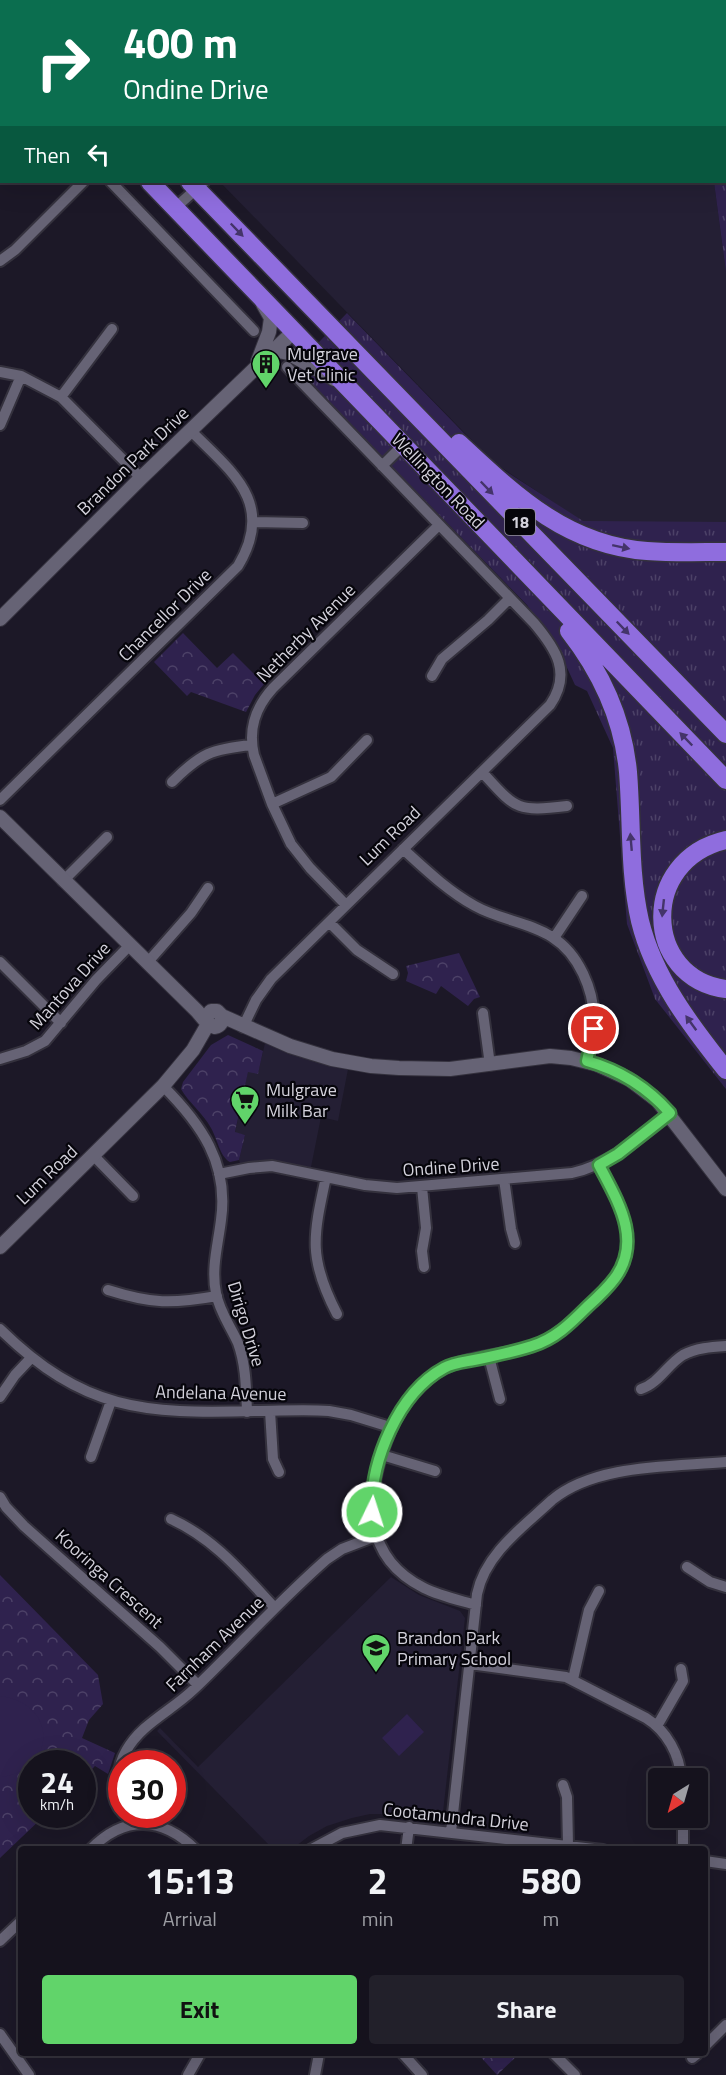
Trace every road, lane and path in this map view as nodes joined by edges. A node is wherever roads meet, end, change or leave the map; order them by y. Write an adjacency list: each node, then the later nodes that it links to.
1 (82, 183): 6 (street)
2 (112, 183): 10 (street)
3 (151, 183): 5 (highway, Wellington Road / 18)
4 (197, 184): 5 (street); 8 (highway, Wellington Road / 18, one-way to 8)
5 (175, 208): 7 (highway, Wellington Road / 18)
6 (0, 261)
7 (258, 295): 11 (highway, Wellington Road / 18); 13 (street)
8 (315, 311): 11 (highway); 18 (highway, Wellington Road / 18)
9 (112, 329): 19 (street)
10 (254, 331)
11 (293, 332): 12 (street, Brandon Park Drive); 17 (highway, Wellington Road / 18)
12 (273, 350): 13 (street, Brandon Park Drive); 17 (street)
13 (256, 366): 22 (street, Brandon Park Drive)
14 (287, 367): 24 (street)
15 (0, 372): 16 (street)
16 (21, 376): 19 (street); 21 (street)
17 (344, 384): 20 (highway, Wellington Road / 18)
18 (393, 392): 20 (highway); 30 (highway, one-way to 30); 34 (highway, Wellington Road / 18, one-way to 34)
19 (61, 397): 25 (street)
20 (380, 421): 23 (highway, Wellington Road / 18)
21 (0, 425)
22 (190, 430): 25 (street, Brandon Park Drive); 26 (street)
23 (403, 445): 24 (street); 29 (highway, Wellington Road / 18)
24 (382, 466): 28 (street)
25 (141, 478): 32 (street, Brandon Park Drive)
26 (254, 522): 27 (street); 40 (street, Chancellor Drive)
27 (303, 523)
28 (439, 525): 31 (street); 36 (street, Netherby Avenue)
29 (482, 526): 38 (highway, Wellington Road / 18, one-way to 29); 65 (highway, one-way to 29)
30 (726, 552)
31 (510, 598): 33 (street); 37 (street, Lum Road)
32 (0, 619)
33 (432, 675)
34 (726, 734)
35 (368, 740): 41 (street)
36 (252, 745): 39 (street); 41 (street, Netherby Avenue)
37 (482, 772): 42 (street); 46 (street, Lum Road)
38 (726, 780)
39 (172, 782)
40 (0, 800)
41 (272, 804): 50 (street, Netherby Avenue)
42 (567, 806)
43 (0, 817): 47 (street)
44 (107, 837): 47 (street)
45 (726, 840): 57 (highway, one-way to 57)
46 (403, 849): 50 (street, Lum Road); 52 (street)
47 (63, 881): 53 (street)
48 (208, 888): 55 (street)
49 (582, 896): 52 (street)
50 (346, 905): 51 (street, Lum Road)
51 (329, 922): 56 (street); 61 (street, Lum Road)
52 (554, 938): 63 (street)
53 (129, 946): 55 (street); 60 (street, Mantova Drive)
54 (0, 962): 60 (street)
55 (147, 963): 59 (street)
56 (393, 974)
57 (726, 989)
58 (483, 1014): 64 (street)
59 (215, 1021): 61 (street); 66 (street, Lum Road)
60 (61, 1023): 62 (street, Mantova Drive)
61 (243, 1027): 64 (street)
62 (0, 1059)
63 (587, 1061): 64 (street); 67 (street)
64 (490, 1065)
65 (726, 1070)
66 (164, 1086): 68 (street, Lum Road); 70 (street, Dirigo Drive)
67 (670, 1113): 69 (street, Ondine Drive); 74 (street)
68 (93, 1155): 75 (street); 77 (street, Lum Road)
69 (599, 1165): 72 (street, Ondine Drive); 84 (street)
70 (219, 1174): 71 (street, Ondine Drive); 80 (street, Dirigo Drive)
71 (326, 1177): 73 (street, Ondine Drive); 81 (street)
72 (504, 1179): 73 (street, Ondine Drive); 76 (street)
73 (422, 1187): 78 (street)
74 (726, 1189)
75 (133, 1196)
76 (515, 1243)
77 (0, 1247)
78 (424, 1268)
79 (108, 1290): 80 (street)
80 (217, 1296): 91 (street, Dirigo Drive)
81 (337, 1314)
82 (0, 1329): 85 (street, Andelana Avenue)
83 (726, 1346): 86 (street)
84 (489, 1357): 88 (street); 92 (street)
85 (31, 1358): 87 (street); 89 (street, Andelana Avenue)
86 (641, 1389)
87 (0, 1397)
88 (500, 1399)
89 (111, 1401): 91 (street, Andelana Avenue); 94 (street)
90 (270, 1411): 91 (street, Andelana Avenue); 92 (street, Andelana Avenue); 97 (street)
91 (247, 1412)
92 (390, 1428): 93 (street)
93 (382, 1455): 96 (street); 100 (street)
94 (91, 1457)
95 (726, 1462): 104 (street)
96 (435, 1471)
97 (279, 1472)
98 (0, 1497): 109 (street, Kooringa Crescent)
99 (171, 1519): 105 (street)
100 (376, 1536): 104 (street); 105 (street, Farnham Avenue)
101 (687, 1567): 102 (street)
102 (726, 1587)
103 (599, 1592): 108 (street)
104 (476, 1605): 106 (street)
105 (275, 1608): 109 (street, Farnham Avenue)
106 (470, 1664): 108 (street); 118 (street)
107 (681, 1669): 110 (street)
108 (573, 1679): 110 (street)
109 (198, 1684): 111 (street, Farnham Avenue)
110 (657, 1726): 112 (street)
111 (127, 1750)
112 (679, 1768)
113 (563, 1785): 119 (street)
114 (409, 1827): 118 (street, Cootamundra Drive); 122 (street, Cootamundra Drive); 123 (street)
115 (115, 1828): 120 (street)
116 (165, 1828): 121 (street)
117 (683, 1828): 126 (street)
118 (451, 1832): 124 (street, Cootamundra Drive)
119 (568, 1845): 124 (street, Cootamundra Drive); 125 (street, Cootamundra Drive)
120 (94, 1846)
121 (192, 1846)
122 (317, 1846)
123 (407, 1846)
124 (537, 1846)
125 (575, 1846)
126 (683, 1846)
127 (708, 1862): 128 (street)
128 (726, 1864)
129 (18, 1924): 130 (street)
130 (0, 1941)
131 (726, 2025): 133 (street)
132 (0, 2034): 134 (street)
133 (708, 2043)
134 (18, 2051)
135 (23, 2056): 140 (street)
136 (199, 2056): 141 (street)
137 (319, 2056): 142 (street)
138 (405, 2056): 143 (street)
139 (556, 2056): 144 (street)
140 (29, 2075)
141 (189, 2075)
142 (315, 2075)
143 (422, 2075)
144 (575, 2075)

